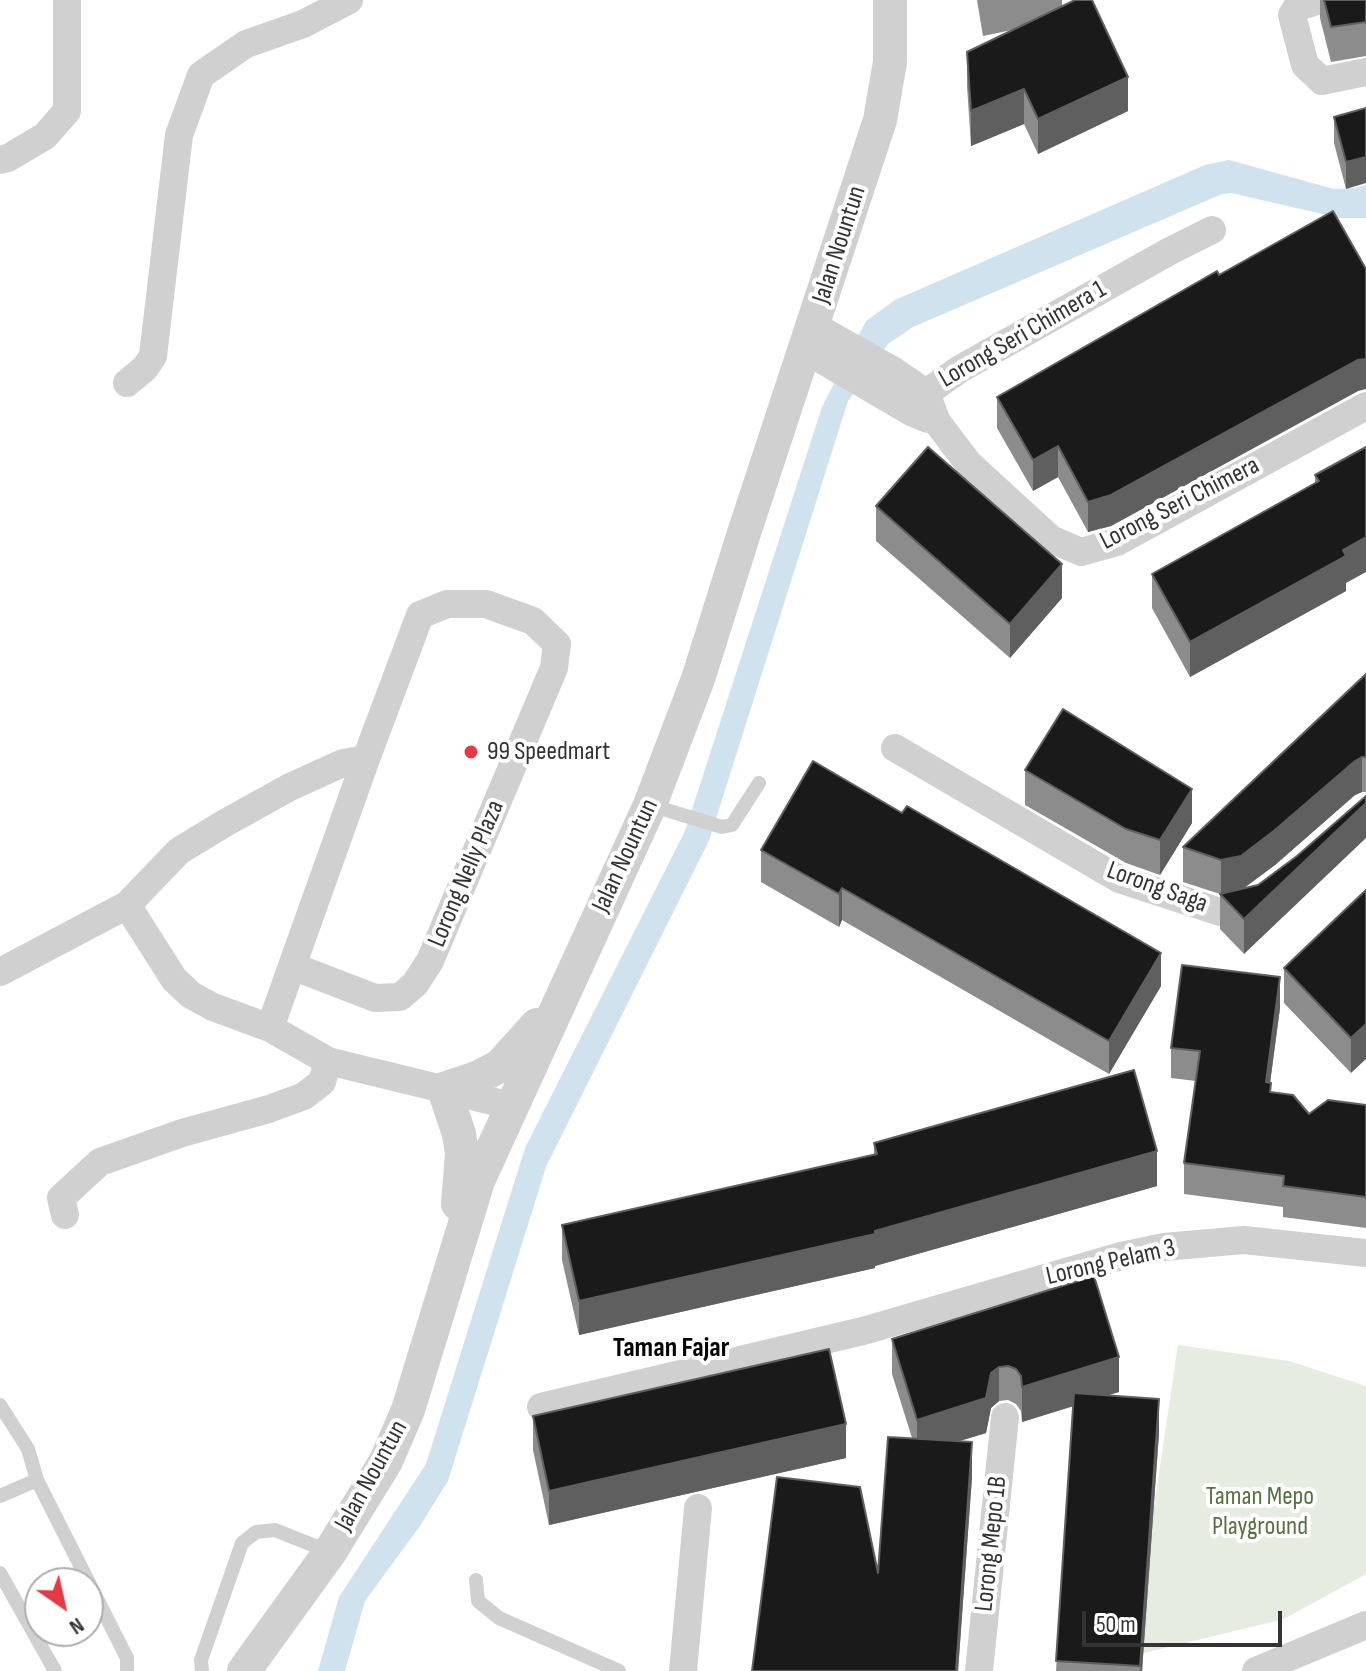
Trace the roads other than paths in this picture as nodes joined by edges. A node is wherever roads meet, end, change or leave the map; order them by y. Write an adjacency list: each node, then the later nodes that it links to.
1 (67, 0): 6 (street)
2 (349, 0): 9 (street)
3 (890, 0): 8 (street, Jalan Nountun)
4 (1312, 2): 5 (street)
5 (1366, 72)
6 (0, 160)
7 (1212, 230): 11 (street, Lorong Seri Chimera 1)
8 (809, 338): 11 (street, Lorong Seri Chimera); 15 (street, Jalan Nountun)
9 (127, 383)
10 (1366, 406): 11 (street, Lorong Seri Chimera)
11 (924, 409)
12 (895, 748): 16 (street, Lorong Saga)
13 (366, 759): 17 (street); 18 (street); 18 (street, Lorong Nelly Plaza)
14 (759, 783): 15 (lane)
15 (650, 805): 20 (street, Jalan Nountun)
16 (1273, 887)
17 (127, 905): 19 (street); 21 (street)
18 (292, 966): 21 (street)
19 (0, 972)
20 (561, 997): 23 (street); 24 (street, Jalan Nountun)
21 (270, 1028): 22 (street)
22 (328, 1061): 23 (street); 25 (street)
23 (444, 1089): 24 (street); 26 (street)
24 (512, 1106): 26 (street, Jalan Nountun)
25 (65, 1215)
26 (455, 1249): 34 (street, Jalan Nountun)
27 (1366, 1253): 29 (street, Lorong Pelam 3)
28 (0, 1405): 31 (lane)
29 (541, 1407)
30 (1005, 1417): 44 (street, Lorong Mepo 1B)
31 (37, 1480): 32 (lane); 40 (lane)
32 (0, 1496)
33 (698, 1508): 43 (street)
34 (330, 1552): 38 (street, Jalan Nountun); 41 (lane)
35 (0, 1573): 39 (lane)
36 (476, 1580): 42 (lane)
37 (1366, 1625): 45 (street)
38 (247, 1670)
39 (55, 1671)
40 (127, 1671)
41 (202, 1671)
42 (619, 1671)
43 (683, 1671)
44 (979, 1671)
45 (1256, 1671)

